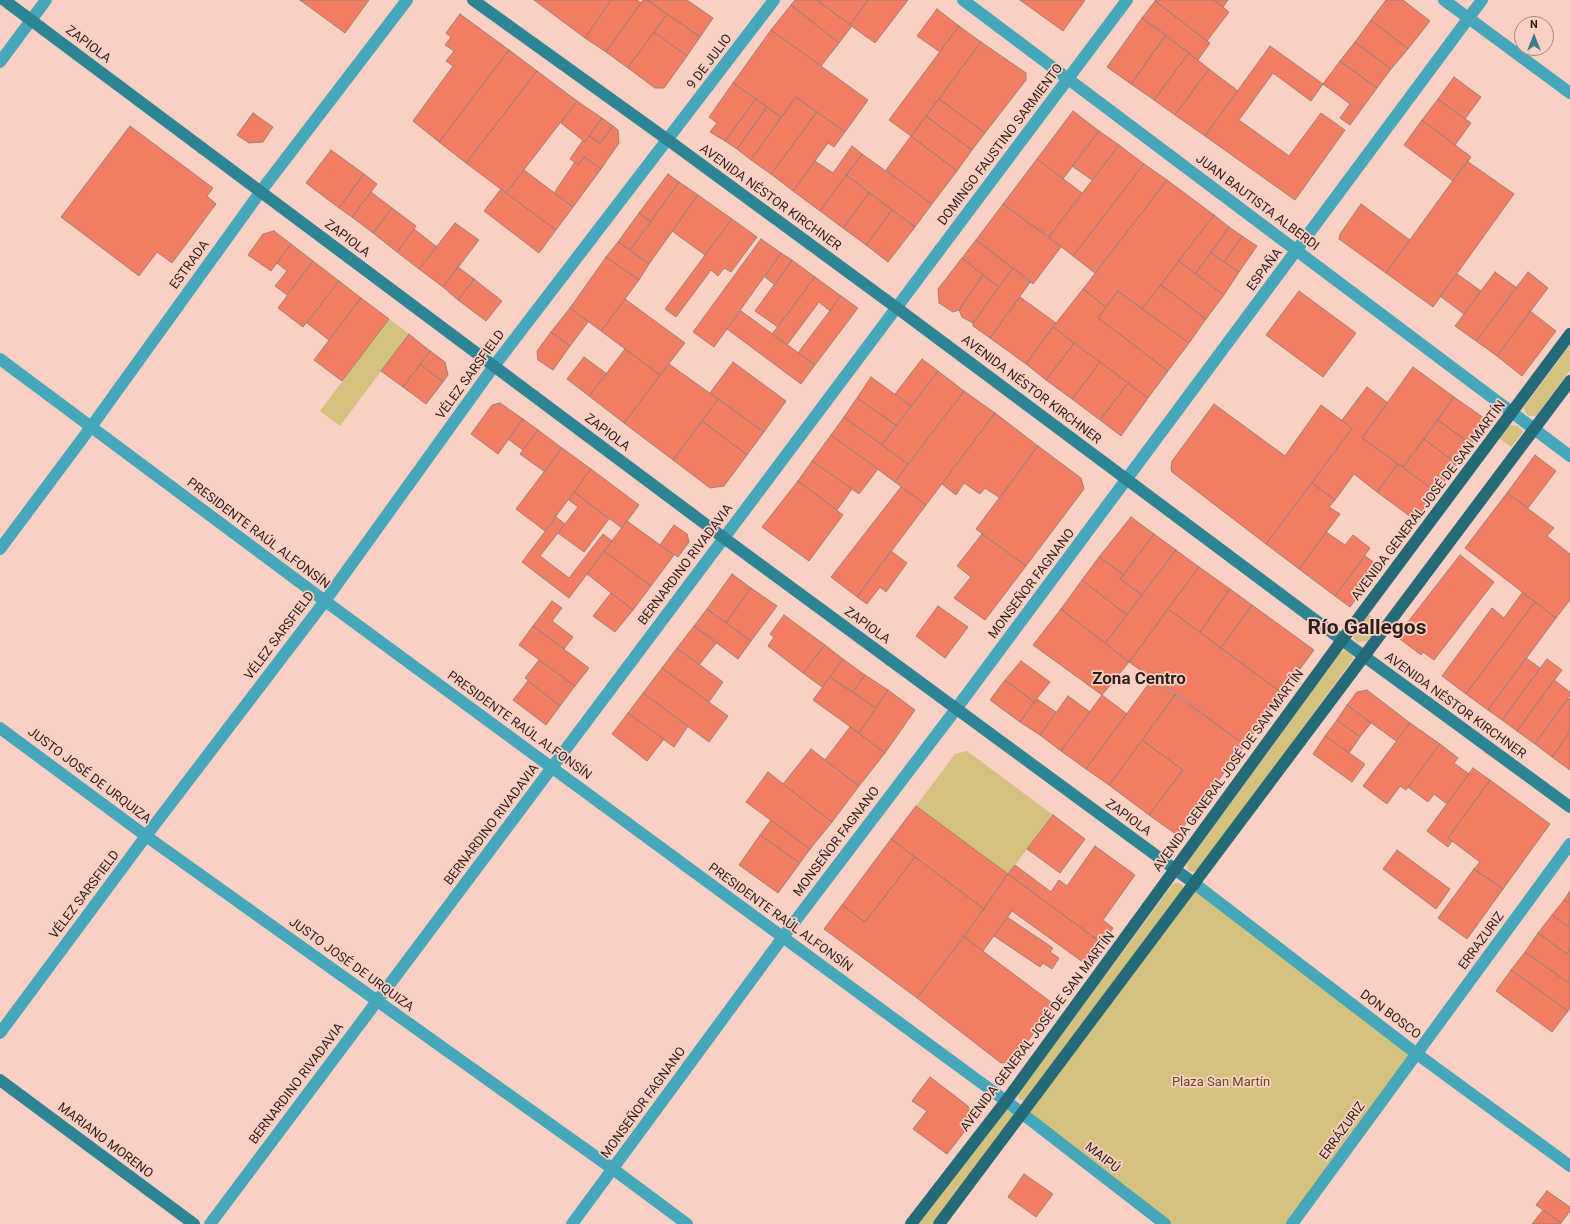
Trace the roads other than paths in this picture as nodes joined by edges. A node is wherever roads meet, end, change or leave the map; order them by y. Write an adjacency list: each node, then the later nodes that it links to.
1 (4, 0): 11 (main road, ZAPIOLA)
2 (46, 0): 11 (street)
3 (407, 0): 16 (street, ESTRADA)
4 (473, 0): 15 (main road, AVENIDA NÉSTOR KIRCHNER)
5 (774, 0): 15 (street, 9 DE JULIO)
6 (963, 0): 13 (street, JUAN BAUTISTA ALBERDI)
7 (1127, 0): 13 (street, DOMINGO FAUSTINO SARMIENTO)
8 (1444, 0): 10 (street)
9 (1482, 0): 10 (street, ESPAÑA)
10 (1469, 18): 14 (street); 17 (street, ESPAÑA)
11 (30, 20): 12 (street); 16 (main road, ZAPIOLA)
12 (0, 62)
13 (1068, 79): 17 (street, JUAN BAUTISTA ALBERDI); 18 (street, DOMINGO FAUSTINO SARMIENTO)
14 (1570, 93)
15 (668, 140): 18 (main road, AVENIDA NÉSTOR KIRCHNER); 21 (street, VÉLEZ SARSFIELD)
16 (260, 191): 21 (main road, ZAPIOLA); 24 (street, ESTRADA)
17 (1297, 251): 23 (street, JUAN BAUTISTA ALBERDI); 27 (street, ESPAÑA)
18 (897, 308): 27 (main road, AVENIDA NÉSTOR KIRCHNER); 28 (street, BERNARDINO RIVADAVIA)
19 (1570, 334): 23 (main road, AVENIDA GENERAL JOSÉ DE SAN MARTÍN)
20 (0, 359): 24 (street, PRESIDENTE RAÚL ALFONSÍN)
21 (494, 366): 28 (main road, ZAPIOLA); 30 (street, VÉLEZ SARSFIELD)
22 (1570, 381): 25 (main road)
23 (1512, 412): 25 (street, JUAN BAUTISTA ALBERDI); 31 (main road, AVENIDA GENERAL JOSÉ DE SAN MARTÍN)
24 (91, 427): 29 (street, ESTRADA); 30 (street, PRESIDENTE RAÚL ALFONSÍN)
25 (1534, 429): 26 (street, JUAN BAUTISTA ALBERDI); 32 (main road)
26 (1570, 456)
27 (1127, 479): 31 (main road, AVENIDA NÉSTOR KIRCHNER); 33 (street, MONSEÑOR FAGNANO)
28 (724, 538): 33 (main road, ZAPIOLA); 35 (street, BERNARDINO RIVADAVIA)
29 (0, 549)
30 (325, 601): 35 (street, PRESIDENTE RAÚL ALFONSÍN); 37 (street, VÉLEZ SARSFIELD)
31 (1342, 640): 32 (main road, AVENIDA NÉSTOR KIRCHNER); 39 (main road, AVENIDA GENERAL JOSÉ DE SAN MARTÍN)
32 (1363, 656): 36 (main road, AVENIDA NÉSTOR KIRCHNER); 40 (main road)
33 (956, 709): 39 (main road, ZAPIOLA); 41 (street, MONSEÑOR FAGNANO)
34 (0, 728): 37 (street, JUSTO JOSÉ DE URQUIZA)
35 (551, 768): 41 (street, PRESIDENTE RAÚL ALFONSÍN); 42 (street, BERNARDINO RIVADAVIA)
36 (1570, 807)
37 (146, 836): 42 (street, JUSTO JOSÉ DE URQUIZA); 43 (street, VÉLEZ SARSFIELD)
38 (1570, 844): 44 (street, ERRAZURIZ)
39 (1175, 870): 40 (main road, ZAPIOLA); 46 (main road, AVENIDA GENERAL JOSÉ DE SAN MARTÍN)
40 (1195, 884): 44 (street, DON BOSCO); 47 (main road)
41 (783, 937): 46 (street, PRESIDENTE RAÚL ALFONSÍN); 49 (street, MONSEÑOR FAGNANO)
42 (377, 1001): 49 (street, JUSTO JOSÉ DE URQUIZA); 51 (street, BERNARDINO RIVADAVIA)
43 (0, 1033)
44 (1417, 1054): 48 (street, DON BOSCO); 57 (street, ERRÁZURIZ)
45 (0, 1080): 50 (main road, MARIANO MORENO)
46 (1006, 1100): 47 (street, PRESIDENTE RAÚL ALFONSÍN); 54 (main road, AVENIDA GENERAL JOSÉ DE SAN MARTÍN)
47 (1023, 1114): 55 (main road); 56 (street, MAIPÚ)
48 (1570, 1166)
49 (613, 1169): 52 (street, MONSEÑOR FAGNANO); 53 (street, JUSTO JOSÉ DE URQUIZA)
50 (194, 1224)
51 (210, 1224)
52 (572, 1224)
53 (687, 1224)
54 (911, 1224)
55 (939, 1224)
56 (1165, 1224)
57 (1292, 1224)

